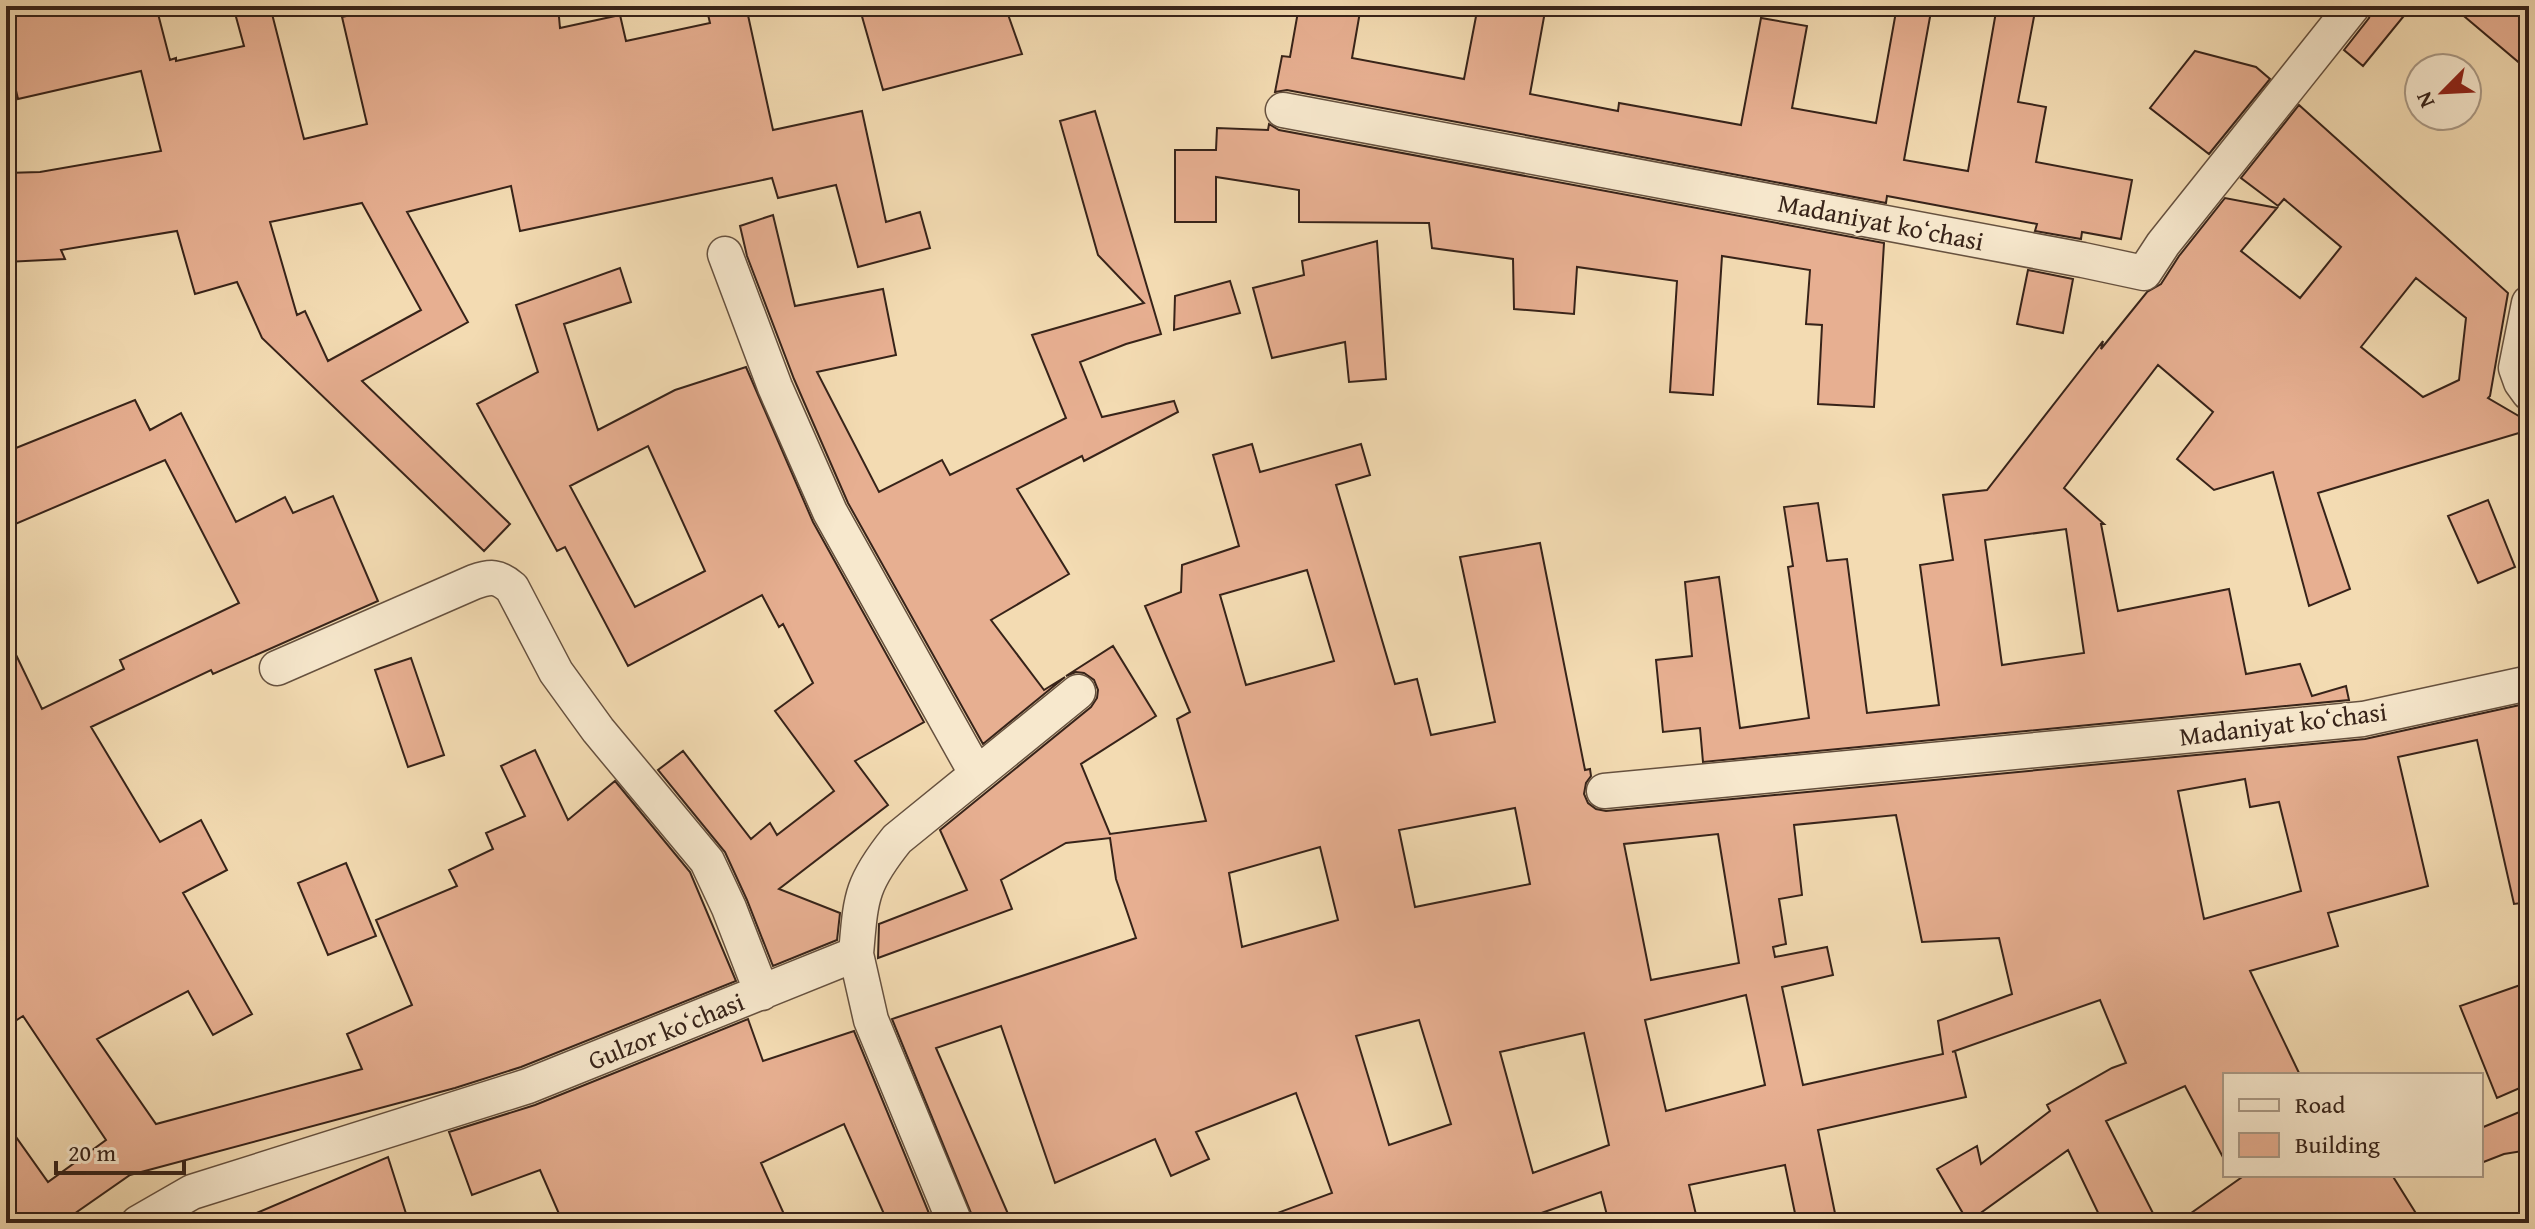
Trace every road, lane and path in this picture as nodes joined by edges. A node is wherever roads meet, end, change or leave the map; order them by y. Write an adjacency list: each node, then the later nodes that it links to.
1 (2353, 6): 2 (street, Madaniyat koʻchasi)
2 (1283, 110)
3 (725, 254): 9 (street)
4 (2529, 303): 5 (street)
5 (2529, 393)
6 (277, 668): 12 (street)
7 (2529, 683): 10 (street, Madaniyat koʻchasi)
8 (1078, 692): 9 (street)
9 (976, 773): 11 (street)
10 (1604, 791)
11 (856, 954): 12 (street, Gulzor koʻchasi); 14 (street)
12 (762, 993): 13 (street, Gulzor koʻchasi)
13 (138, 1223)
14 (955, 1223)

